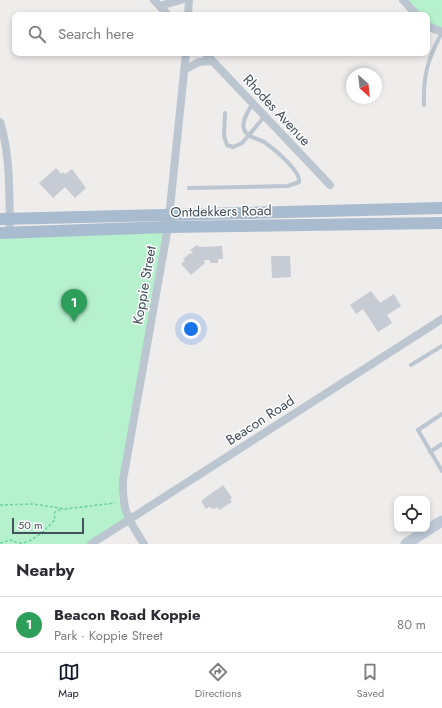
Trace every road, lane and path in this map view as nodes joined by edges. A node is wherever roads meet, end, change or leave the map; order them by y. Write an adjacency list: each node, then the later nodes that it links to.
1 (154, 0): 5 (street)
2 (181, 0): 5 (street)
3 (189, 0): 7 (street)
4 (402, 0): 8 (street)
5 (160, 6): 6 (street)
6 (165, 12)
7 (188, 12)
8 (414, 12)
9 (430, 27): 10 (street)
10 (442, 31): 16 (lane)
11 (186, 56): 14 (street, Koppie Street)
12 (208, 56): 13 (street, Rhodes Avenue)
13 (212, 61): 14 (street); 15 (street, Rhodes Avenue)
14 (184, 70): 25 (street, Koppie Street)
15 (253, 104): 18 (street, Rhodes Avenue); 20 (lane)
16 (424, 105)
17 (225, 113): 20 (lane)
18 (264, 116): 20 (lane); 21 (street, Rhodes Avenue)
19 (0, 122): 24 (street)
20 (248, 136): 22 (lane)
21 (330, 185)
22 (189, 188)
23 (442, 208): 25 (main road, Ontdekkers Road)
24 (5, 219): 25 (main road, Ontdekkers Road); 27 (street)
25 (168, 222): 26 (main road, Ontdekkers Road); 27 (main road, Ontdekkers Road); 35 (street, Koppie Street)
26 (442, 223)
27 (5, 233)
28 (442, 319): 38 (street, Beacon Road)
29 (442, 346): 30 (lane)
30 (411, 365)
31 (442, 414): 33 (lane)
32 (442, 444): 33 (lane)
33 (430, 452): 34 (lane)
34 (442, 471)
35 (123, 502): 37 (path); 38 (street, Koppie Street)
36 (0, 505): 37 (path)
37 (65, 509): 40 (path)
38 (129, 520): 41 (street, Beacon Road); 42 (street, Koppie Street)
39 (442, 520): 43 (street)
40 (0, 543)
41 (92, 544)
42 (144, 544)
43 (406, 544)

